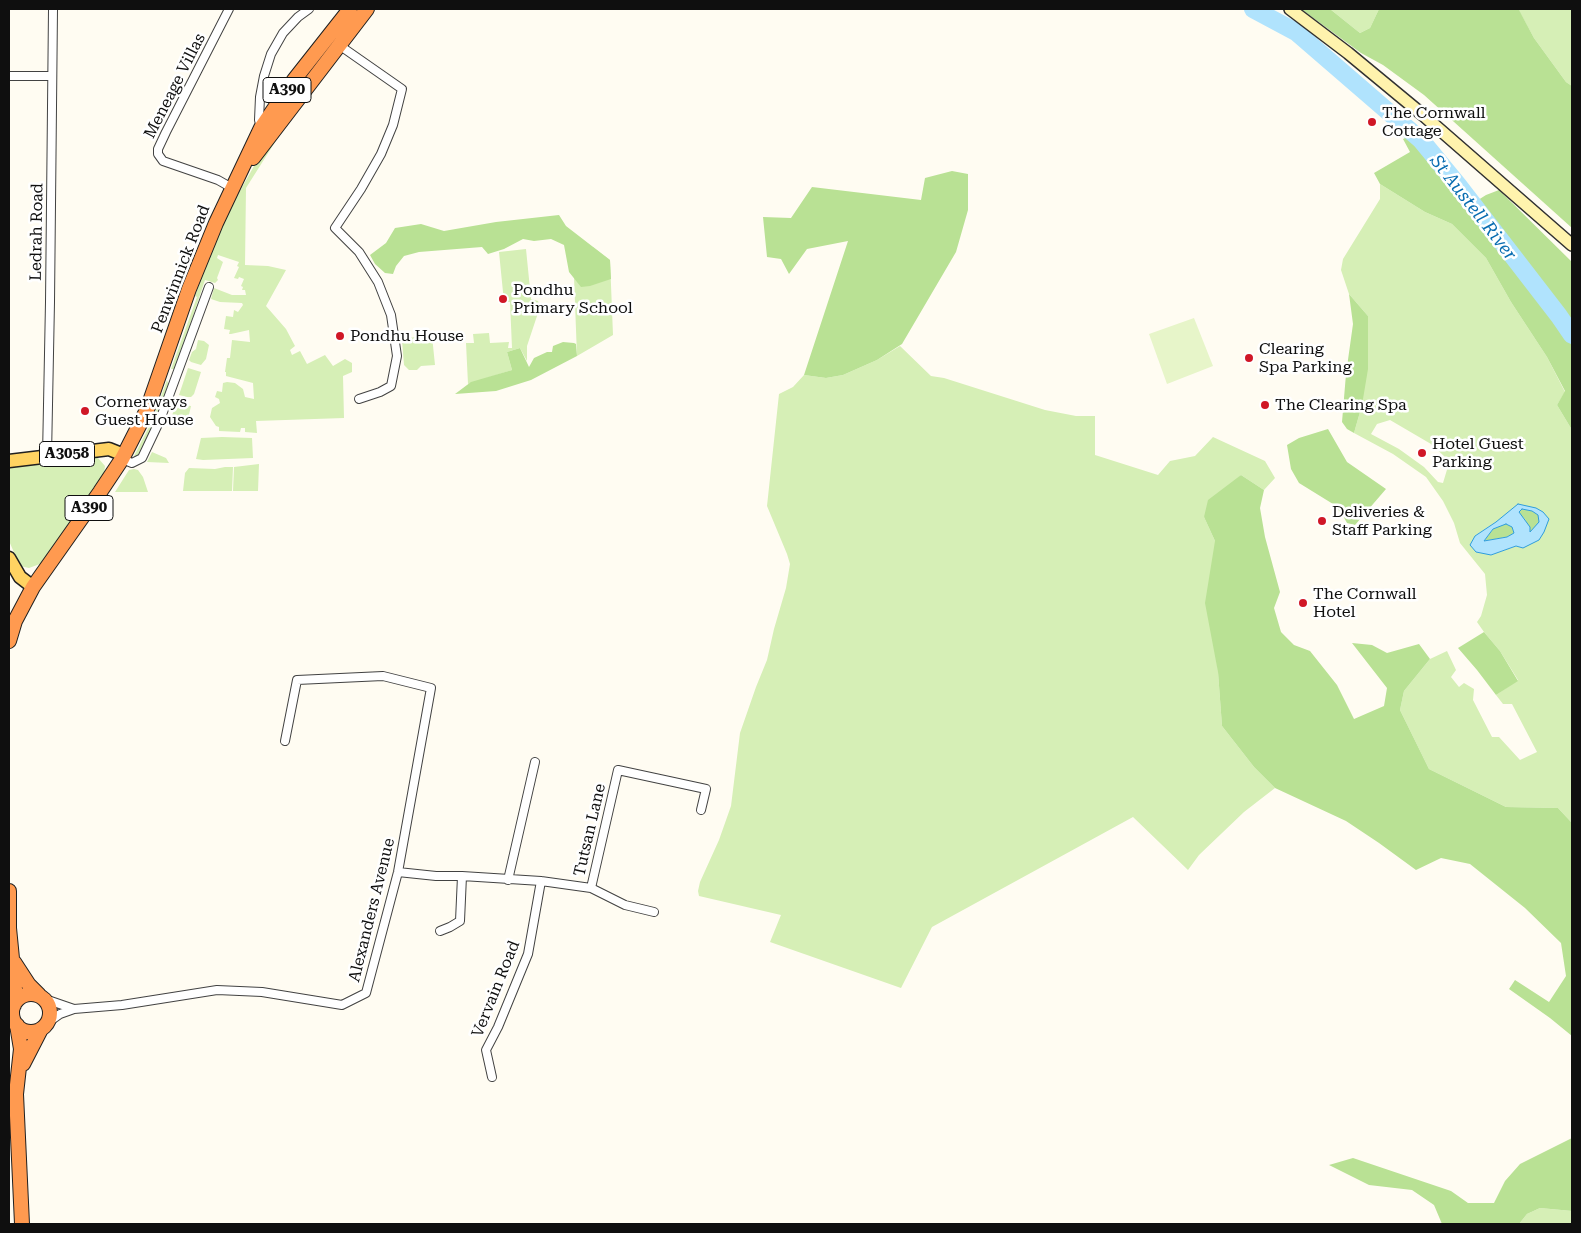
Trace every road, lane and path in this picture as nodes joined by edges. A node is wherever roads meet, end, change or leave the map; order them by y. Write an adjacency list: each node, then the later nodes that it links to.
1 (53, 9): 9 (street, Ledrah Road)
2 (229, 9): 11 (street, Meneage Villas)
3 (308, 9): 10 (street)
4 (350, 9): 7 (highway, Penwinnick Road / A390)
5 (367, 9): 7 (highway, Penwinnick Road / A390)
6 (1290, 9): 12 (main road)
7 (334, 40): 10 (highway, Penwinnick Road / A390); 11 (highway, Penwinnick Road / A390); 16 (street)
8 (9, 76): 9 (street)
9 (52, 76): 17 (street, Ledrah Road)
10 (261, 128): 11 (highway, Penwinnick Road / A390)
11 (235, 184): 14 (highway, Penwinnick Road / A390)
12 (1572, 245)
13 (209, 287): 15 (street, Penwinnick Road)
14 (161, 371): 15 (street); 18 (highway, Penwinnick Road / A390)
15 (177, 376): 18 (street, Penwinnick Road)
16 (359, 398)
17 (46, 456): 18 (main road, A3058); 19 (main road, A3058)
18 (123, 457): 21 (highway, Penwinnick Road / A390)
19 (9, 461)
20 (9, 558): 21 (main road)
21 (33, 587): 22 (highway, A390)
22 (9, 641)
23 (285, 741): 26 (street, Alexanders Avenue)
24 (535, 762): 28 (street)
25 (700, 810): 30 (street, Tutsan Lane)
26 (398, 872): 27 (street, Tutsan Lane); 36 (street, Alexanders Avenue)
27 (462, 876): 28 (street, Tutsan Lane); 33 (street)
28 (508, 880): 29 (street, Tutsan Lane)
29 (541, 881): 30 (street, Tutsan Lane); 40 (street, Vervain Road)
30 (591, 888): 32 (street, Tutsan Lane)
31 (9, 891): 34 (highway)
32 (654, 912)
33 (440, 931)
34 (11, 957): 35 (highway); 37 (highway)
35 (42, 997): 36 (street, Alexanders Avenue); 37 (highway); 38 (highway)
36 (74, 1009): 38 (street, Alexanders Avenue)
37 (13, 1015): 38 (highway); 39 (highway)
38 (44, 1027): 39 (highway)
39 (19, 1071): 41 (highway)
40 (492, 1077)
41 (22, 1224)

